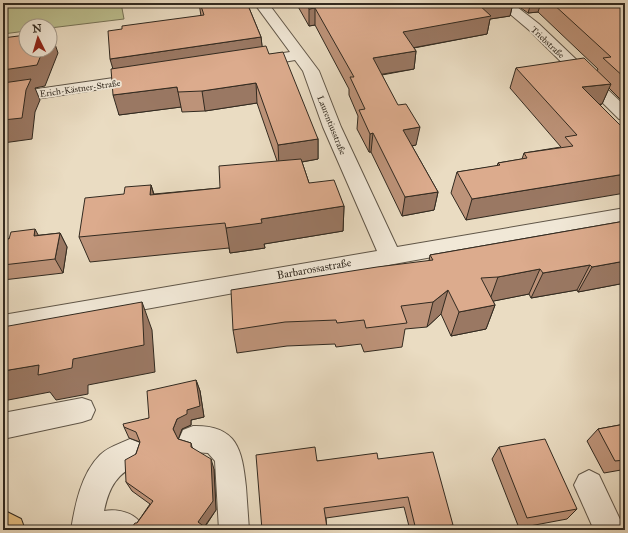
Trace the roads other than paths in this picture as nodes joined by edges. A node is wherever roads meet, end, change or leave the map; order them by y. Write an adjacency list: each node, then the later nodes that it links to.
1 (261, 3): 3 (street, Laurentiusstraße)
2 (504, 3): 7 (street, Triebstraße)
3 (300, 55): 4 (street); 9 (street, Laurentiusstraße)
4 (238, 64)
5 (159, 76): 6 (street, Erich-Kästner-Straße)
6 (3, 99)
7 (625, 115)
8 (625, 215): 9 (street, Barbarossastraße)
9 (390, 256): 10 (street, Barbarossastraße)
10 (3, 325)
11 (82, 410): 12 (street)
12 (3, 426)
13 (193, 439): 21 (street)
14 (130, 453): 18 (street)
15 (589, 485): 22 (street)
16 (3, 524): 17 (main road)
17 (10, 530)
18 (86, 530)
19 (98, 530): 20 (street)
20 (126, 530)
21 (234, 530)
22 (610, 530)

